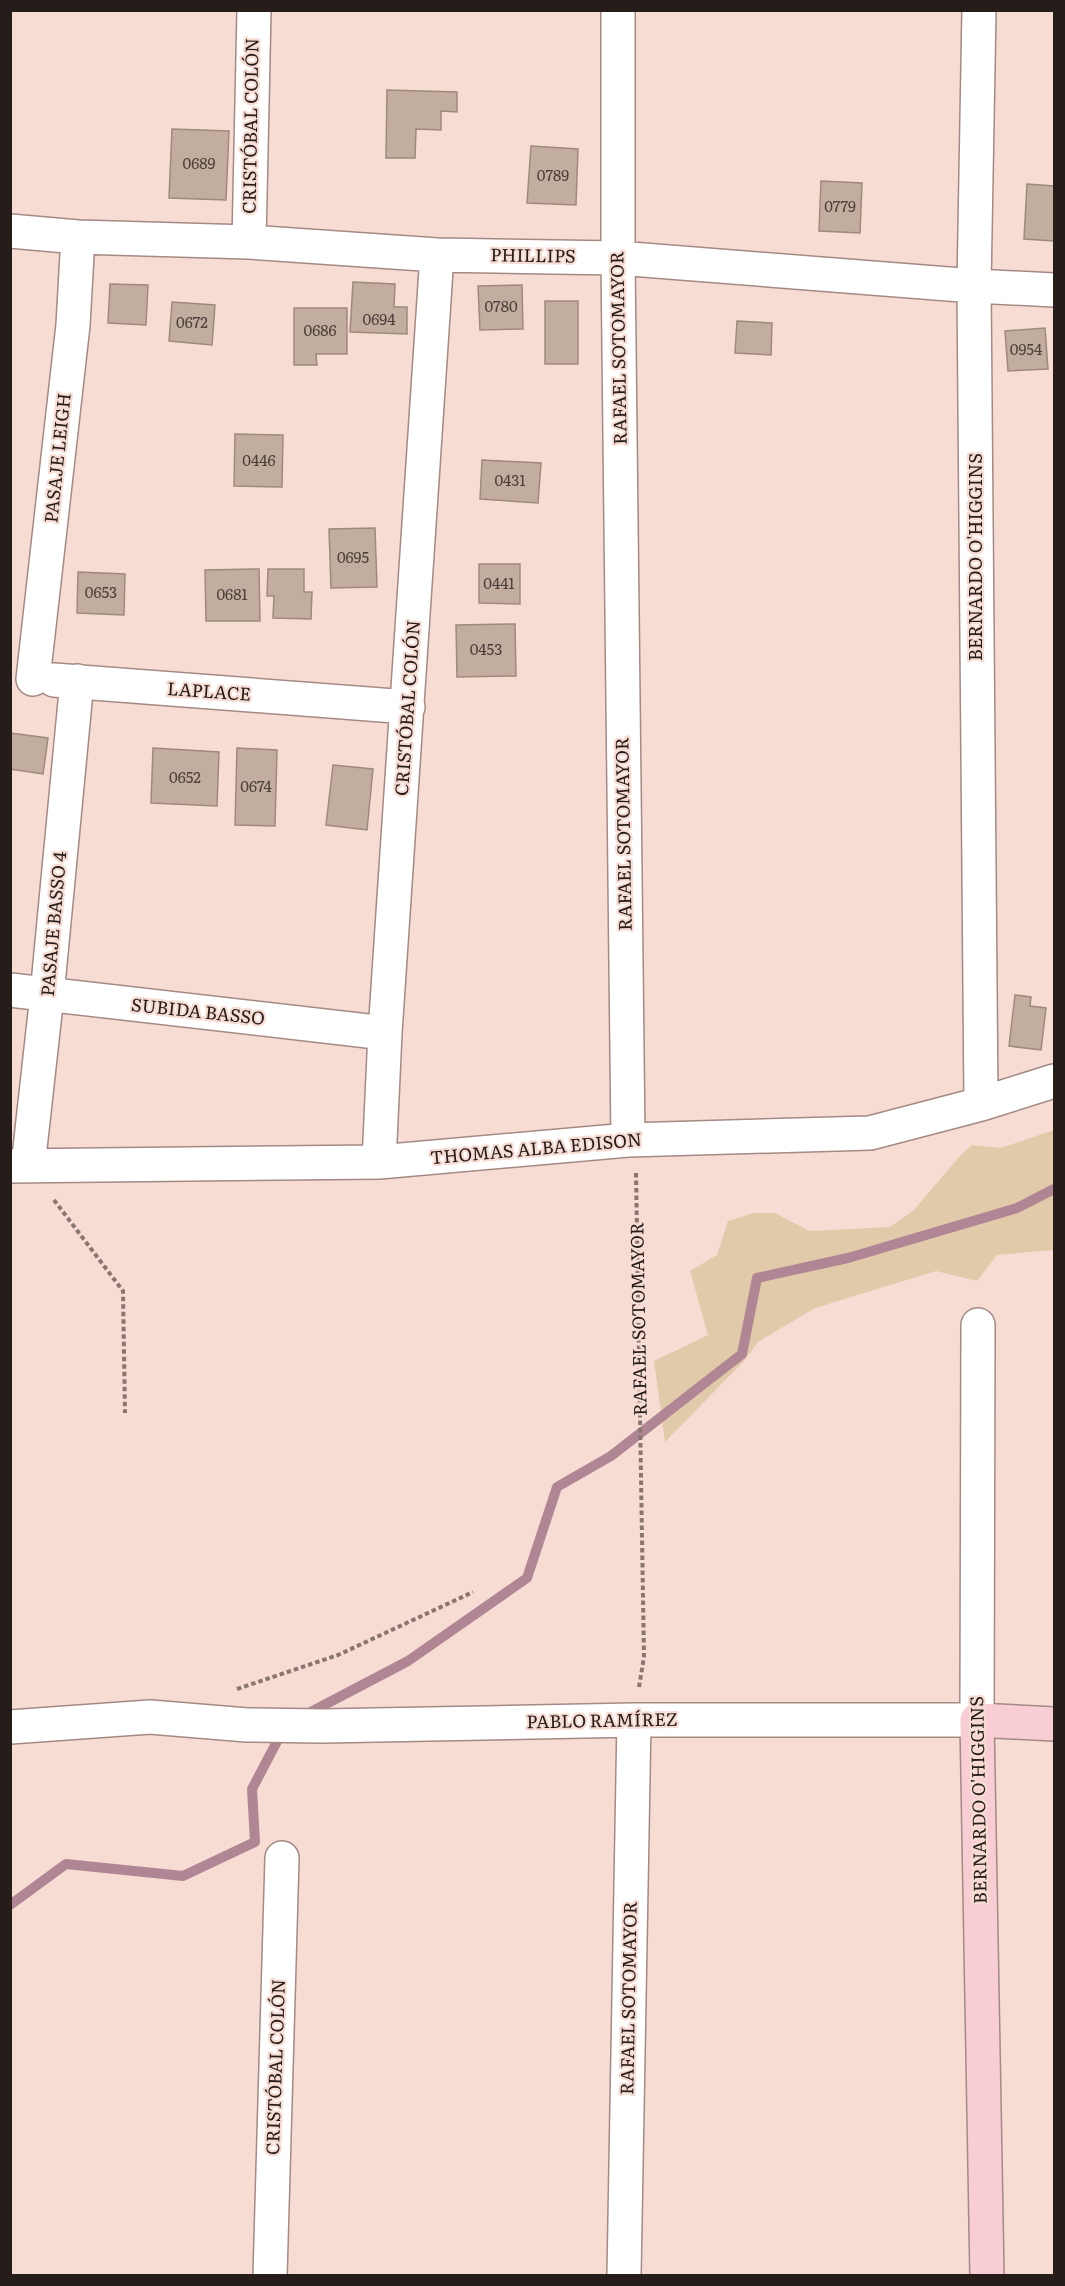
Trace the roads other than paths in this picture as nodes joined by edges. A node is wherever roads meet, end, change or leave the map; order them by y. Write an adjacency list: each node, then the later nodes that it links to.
1 (254, 10): 6 (street, CRISTÓBAL COLÓN)
2 (618, 10): 8 (street, RAFAEL SOTOMAYOR)
3 (979, 10): 9 (street, BERNARDO O'HIGGINS)
4 (10, 231): 5 (street, PHILLIPS)
5 (78, 237): 6 (street, PHILLIPS); 11 (street, PASAJE LEIGH)
6 (249, 242): 7 (street, PHILLIPS)
7 (437, 255): 8 (street, PHILLIPS); 13 (street, CRISTÓBAL COLÓN)
8 (618, 258): 9 (street, PHILLIPS); 19 (street, RAFAEL SOTOMAYOR)
9 (974, 286): 10 (street, PHILLIPS); 18 (street, BERNARDO O'HIGGINS)
10 (1054, 290)
11 (22, 678): 12 (street, LAPLACE)
12 (77, 681): 13 (street, LAPLACE); 15 (street, PASAJE BASSO 4)
13 (408, 707): 16 (street, CRISTÓBAL COLÓN)
14 (10, 990): 15 (street, SUBIDA BASSO)
15 (47, 995): 16 (street, SUBIDA BASSO); 21 (street, PASAJE BASSO 4)
16 (385, 1033): 20 (street, CRISTÓBAL COLÓN)
17 (1054, 1081): 18 (street, THOMAS ALBA EDISON)
18 (981, 1104): 19 (street, THOMAS ALBA EDISON)
19 (627, 1140): 20 (street, THOMAS ALBA EDISON)
20 (379, 1162): 21 (street, THOMAS ALBA EDISON)
21 (19, 1166)
22 (978, 1325): 24 (street, BERNARDO O'HIGGINS)
23 (634, 1720): 24 (street, PABLO RAMÍREZ); 26 (street, PABLO RAMÍREZ); 29 (street, RAFAEL SOTOMAYOR)
24 (977, 1720): 25 (main road, PABLO RAMÍREZ); 30 (main road, BERNARDO O'HIGGINS)
25 (1054, 1724)
26 (10, 1726)
27 (282, 1858): 28 (street, CRISTÓBAL COLÓN)
28 (270, 2276)
29 (624, 2276)
30 (987, 2276)

